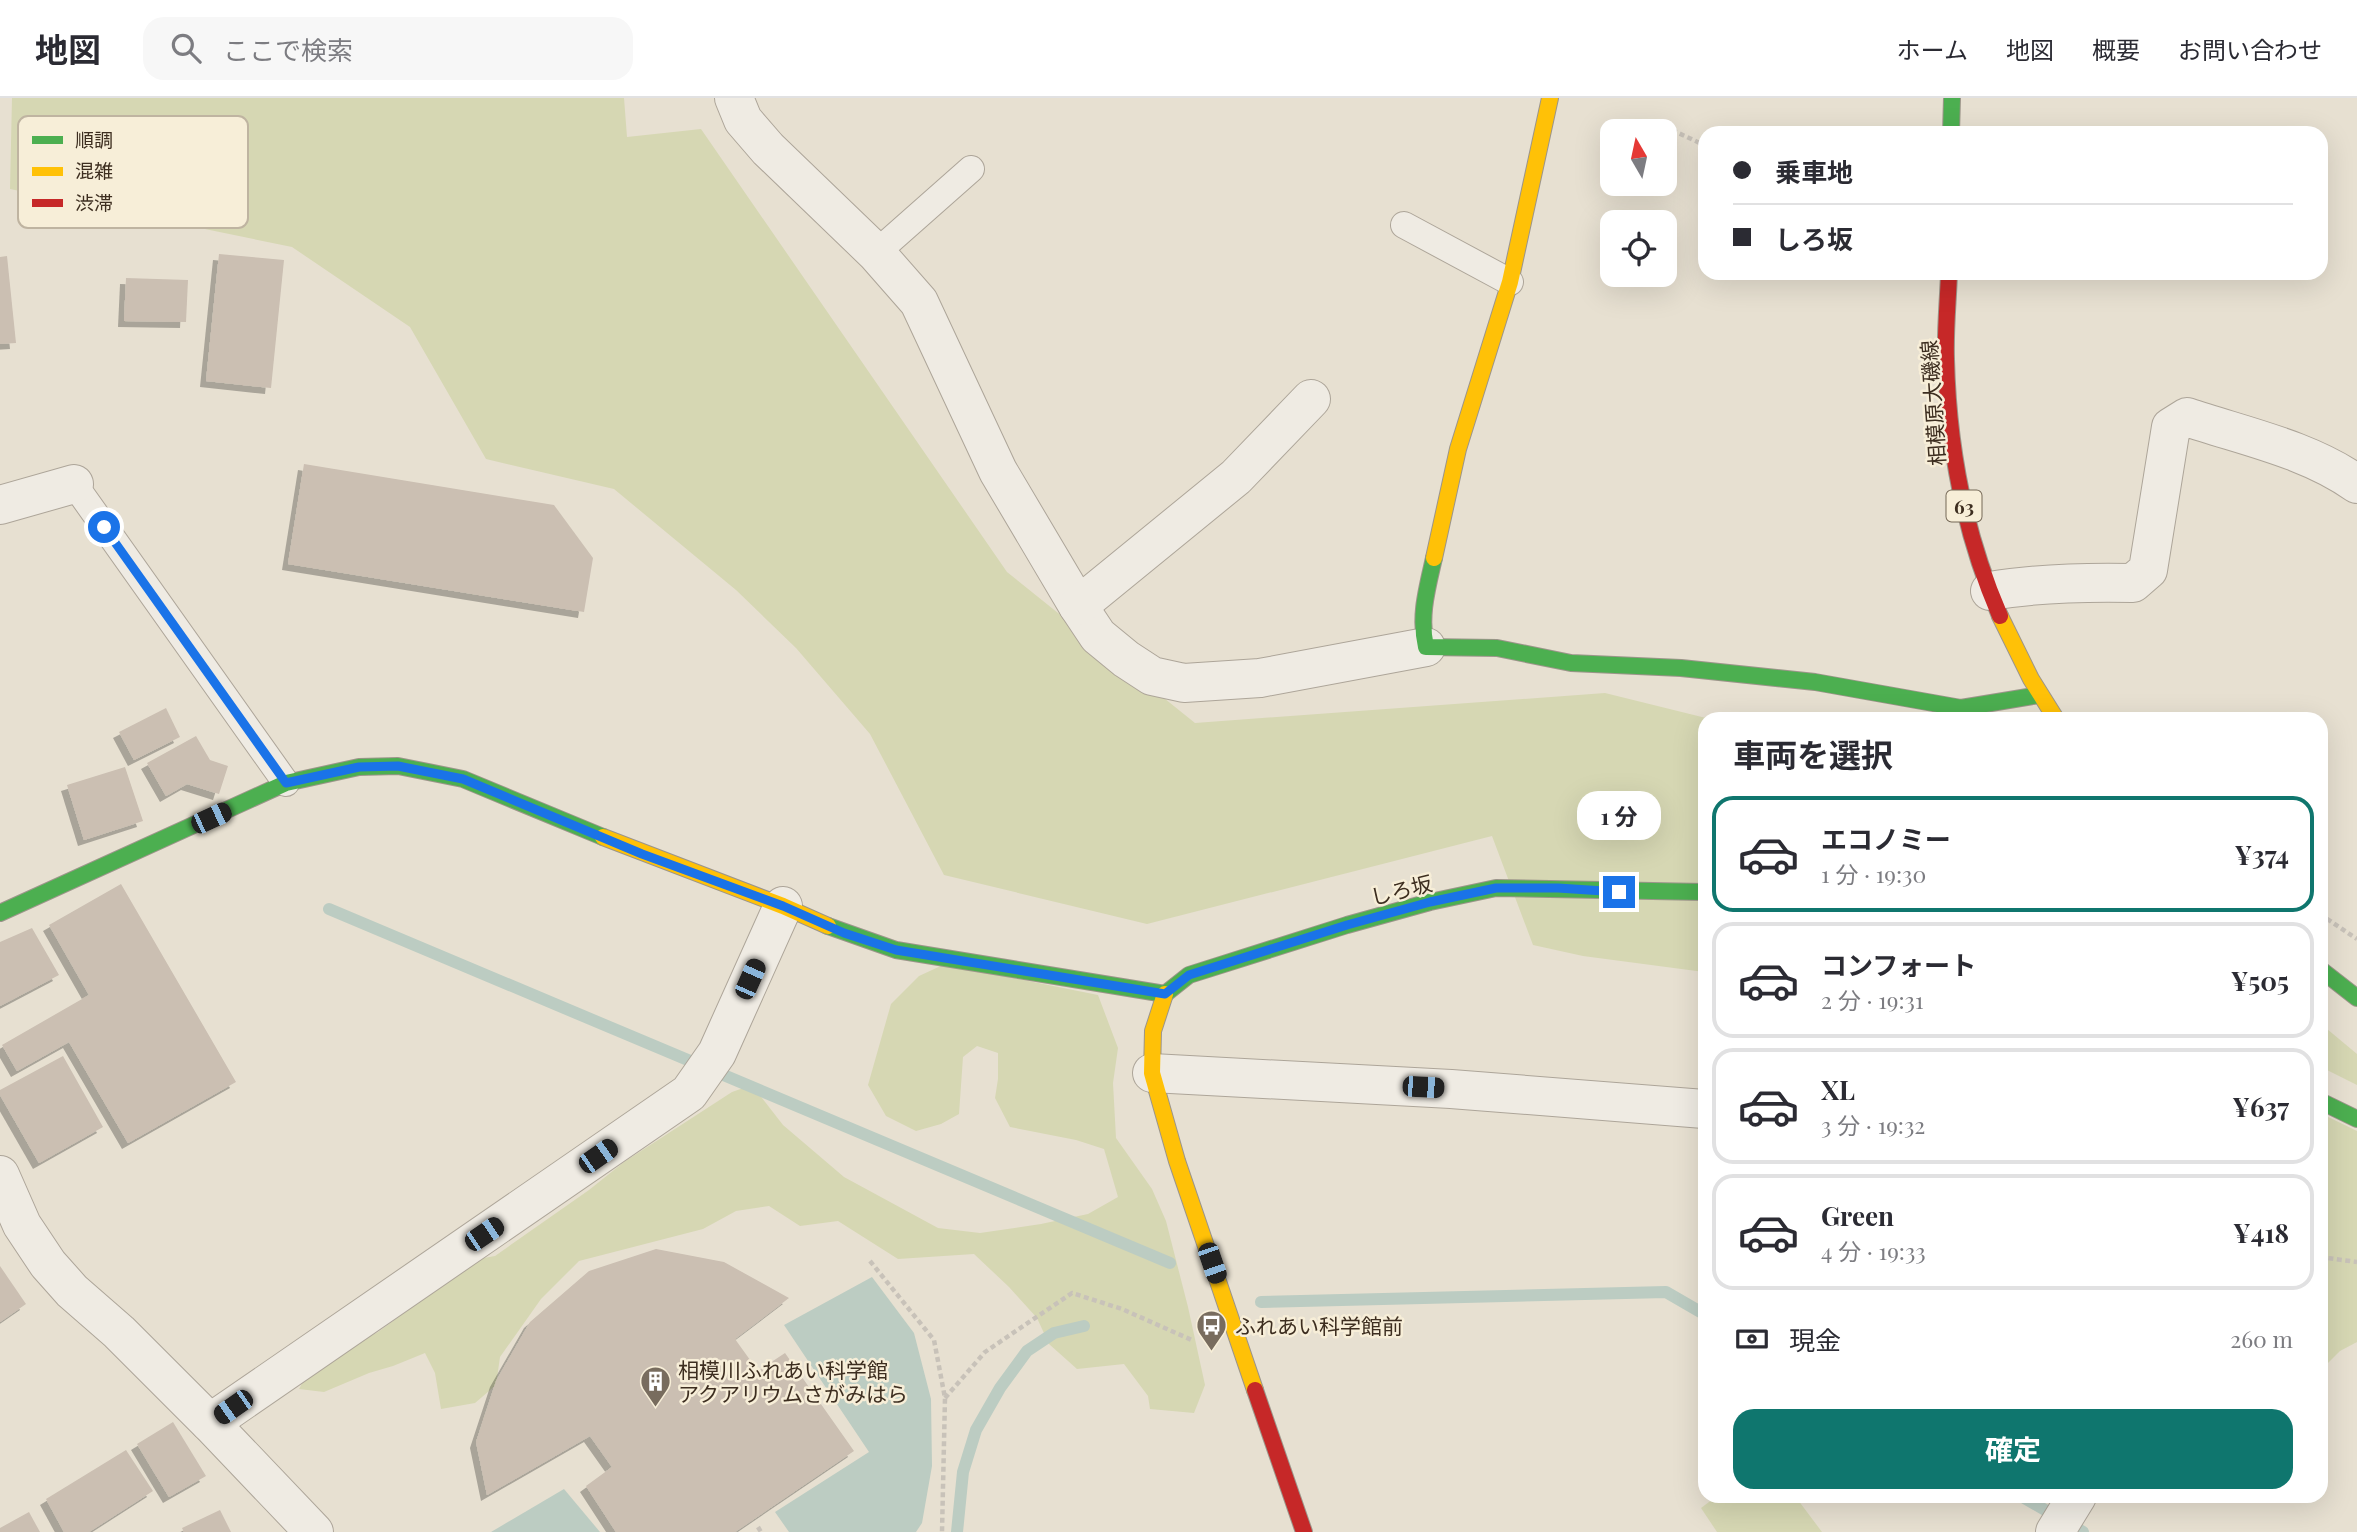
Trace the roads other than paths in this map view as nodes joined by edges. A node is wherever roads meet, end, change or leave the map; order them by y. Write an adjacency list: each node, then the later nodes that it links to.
1 (734, 98): 7 (street)
2 (1550, 98): 9 (street)
3 (1952, 98): 4 (street)
4 (1951, 126)
5 (971, 169): 7 (lane)
6 (1404, 225): 9 (lane)
7 (876, 253): 15 (street)
8 (1949, 280): 14 (street, 相模原大磯線 / 63)
9 (1510, 282): 16 (street)
10 (1311, 399): 15 (street)
11 (74, 484): 13 (street); 19 (lane)
12 (2357, 484): 14 (street)
13 (0, 505)
14 (1990, 592): 17 (street, 相模原大磯線 / 63)
15 (1078, 606): 16 (street)
16 (1426, 647): 17 (street)
17 (2039, 695): 18 (street, 相模原大磯線 / 63)
18 (2051, 712)
19 (286, 783): 21 (street); 22 (street)
20 (1698, 892): 24 (street, しろ坂)
21 (783, 906): 24 (street); 32 (street)
22 (0, 913)
23 (2328, 975): 25 (street)
24 (1165, 994): 26 (street)
25 (2357, 998)
26 (1152, 1073): 28 (street); 35 (street)
27 (2328, 1105): 29 (street)
28 (1698, 1109)
29 (2357, 1119)
30 (0, 1175): 31 (street)
31 (11, 1232): 32 (street)
32 (210, 1423): 34 (street)
33 (2073, 1503): 36 (street)
34 (314, 1532)
35 (1304, 1532)
36 (2055, 1532)

